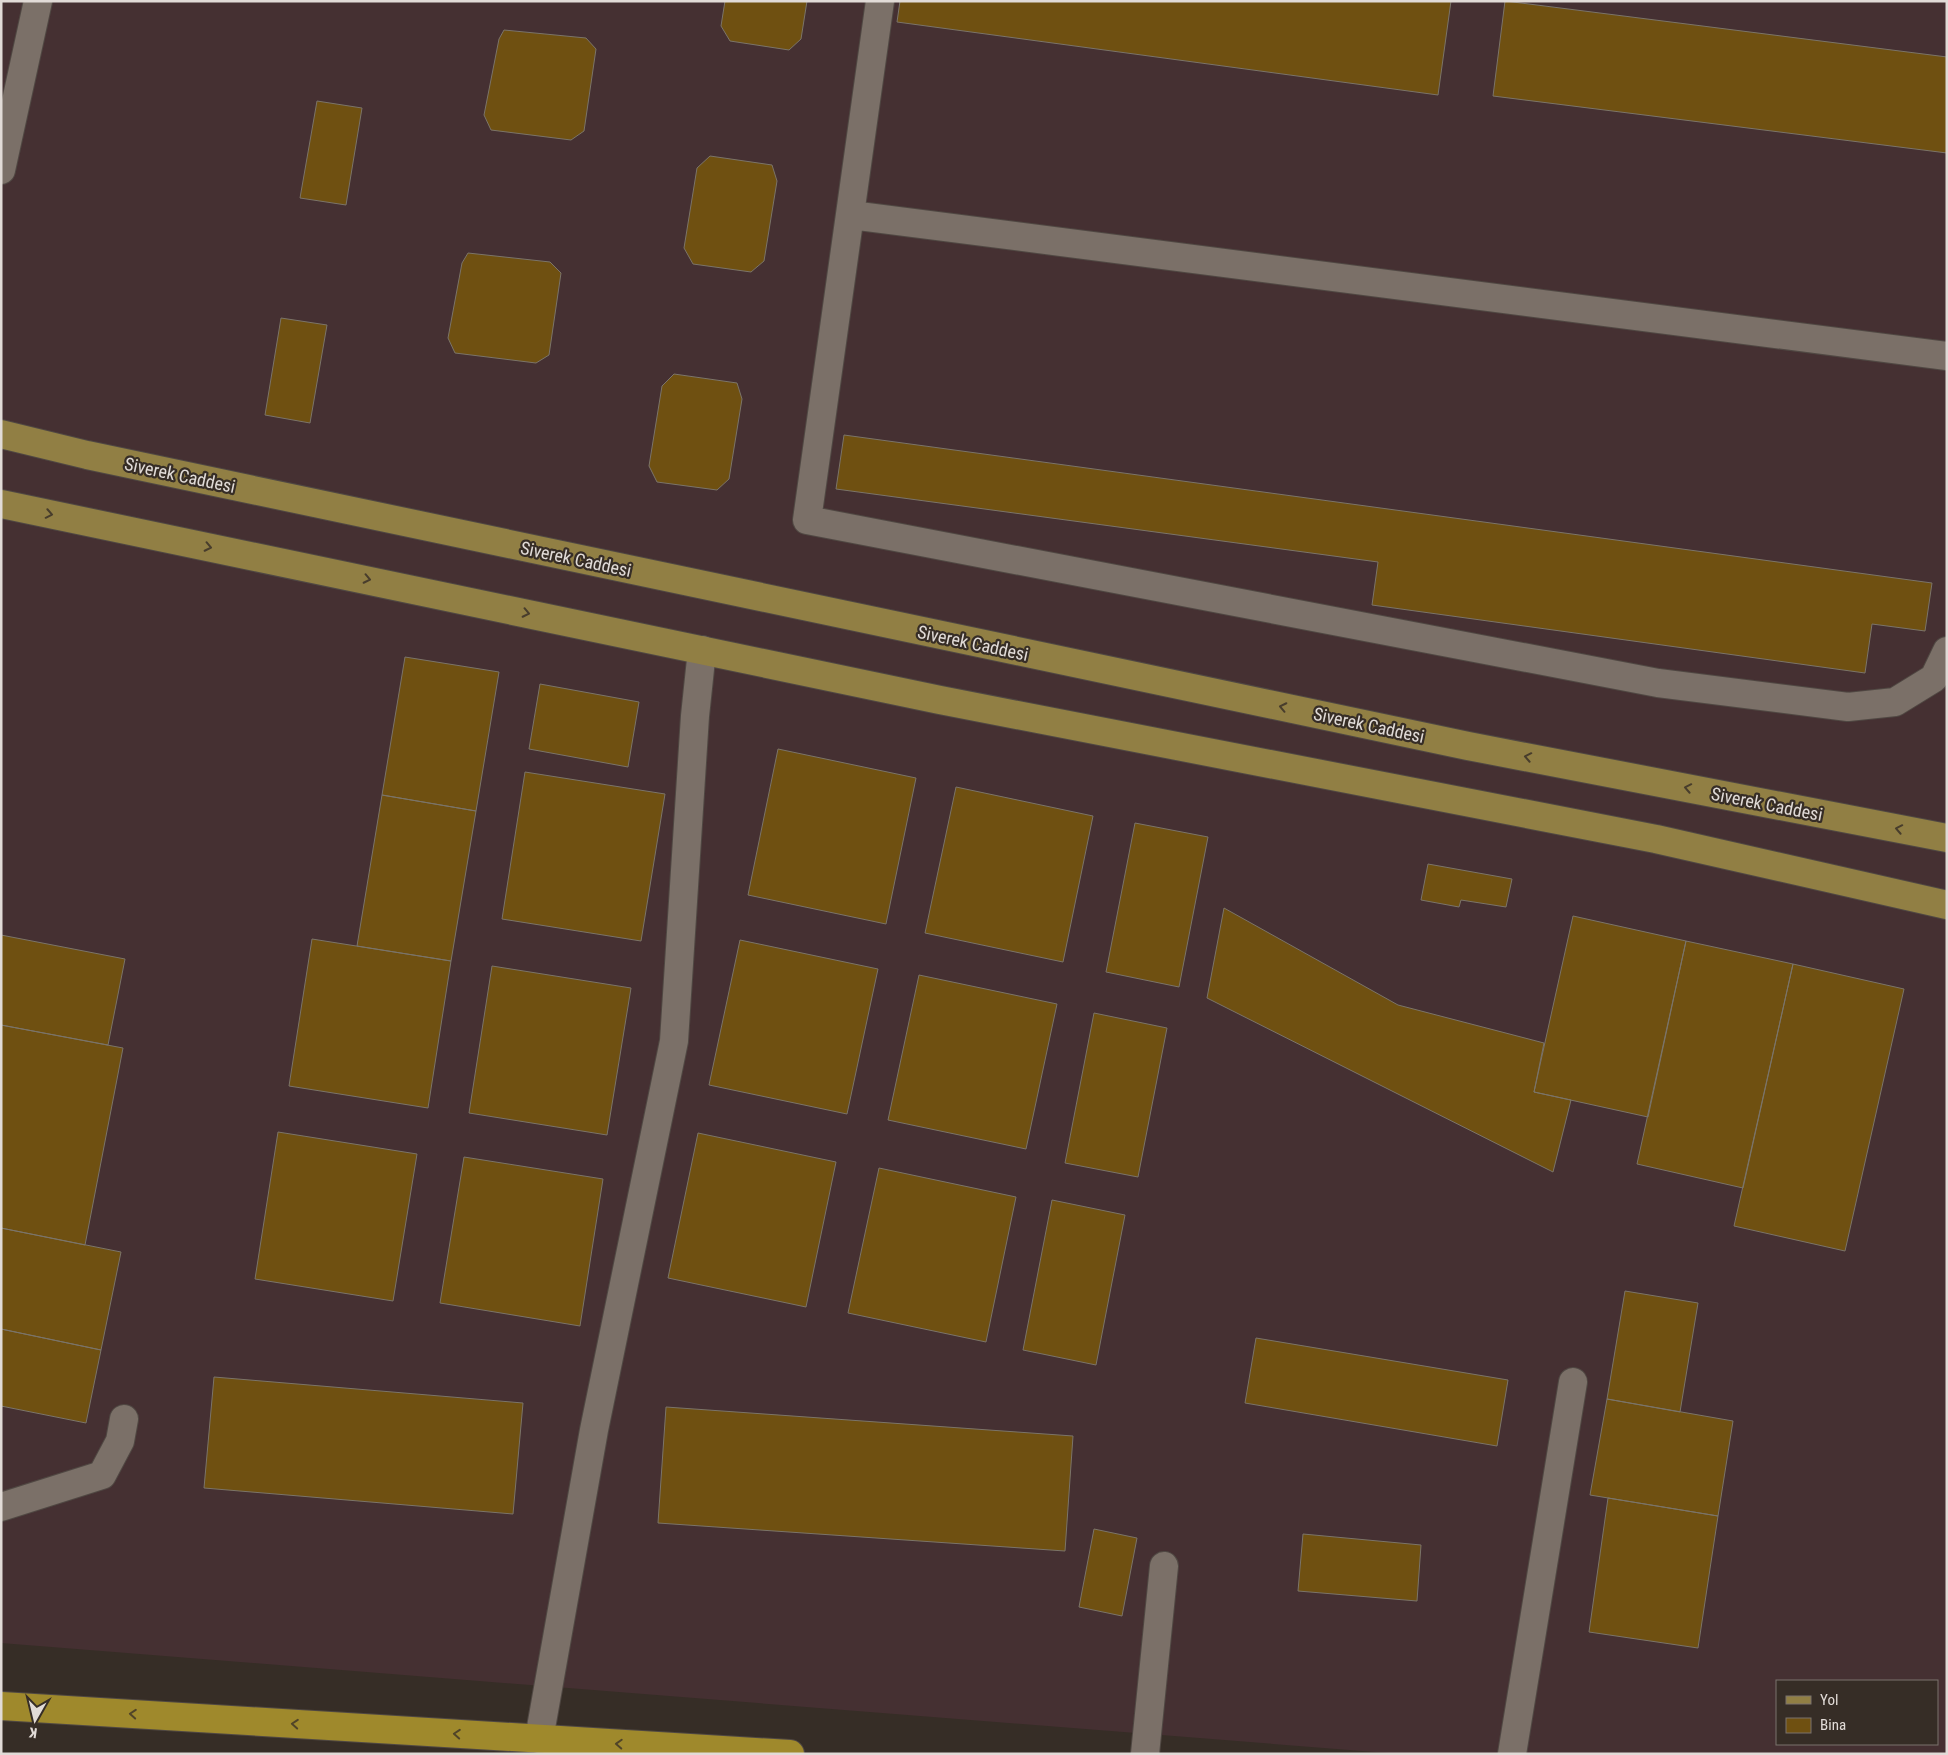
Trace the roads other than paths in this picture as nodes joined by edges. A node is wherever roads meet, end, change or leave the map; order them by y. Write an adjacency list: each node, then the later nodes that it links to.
1 (38, 1): 3 (lane)
2 (880, 1): 4 (lane)
3 (1, 170)
4 (851, 215): 5 (lane); 9 (lane)
5 (1947, 356)
6 (1, 434): 10 (main road, Siverek Caddesi, one-way to 6)
7 (1, 504): 8 (main road, one-way to 8)
8 (702, 650): 11 (main road); 17 (lane)
9 (1947, 651)
10 (1947, 838)
11 (1947, 905)
12 (1573, 1382): 20 (lane)
13 (124, 1419): 14 (lane)
14 (1, 1506)
15 (1164, 1566): 19 (lane)
16 (1, 1706): 17 (highway, one-way to 16)
17 (539, 1739): 18 (highway, one-way to 17)
18 (790, 1754)
19 (1145, 1754)
20 (1512, 1754)

